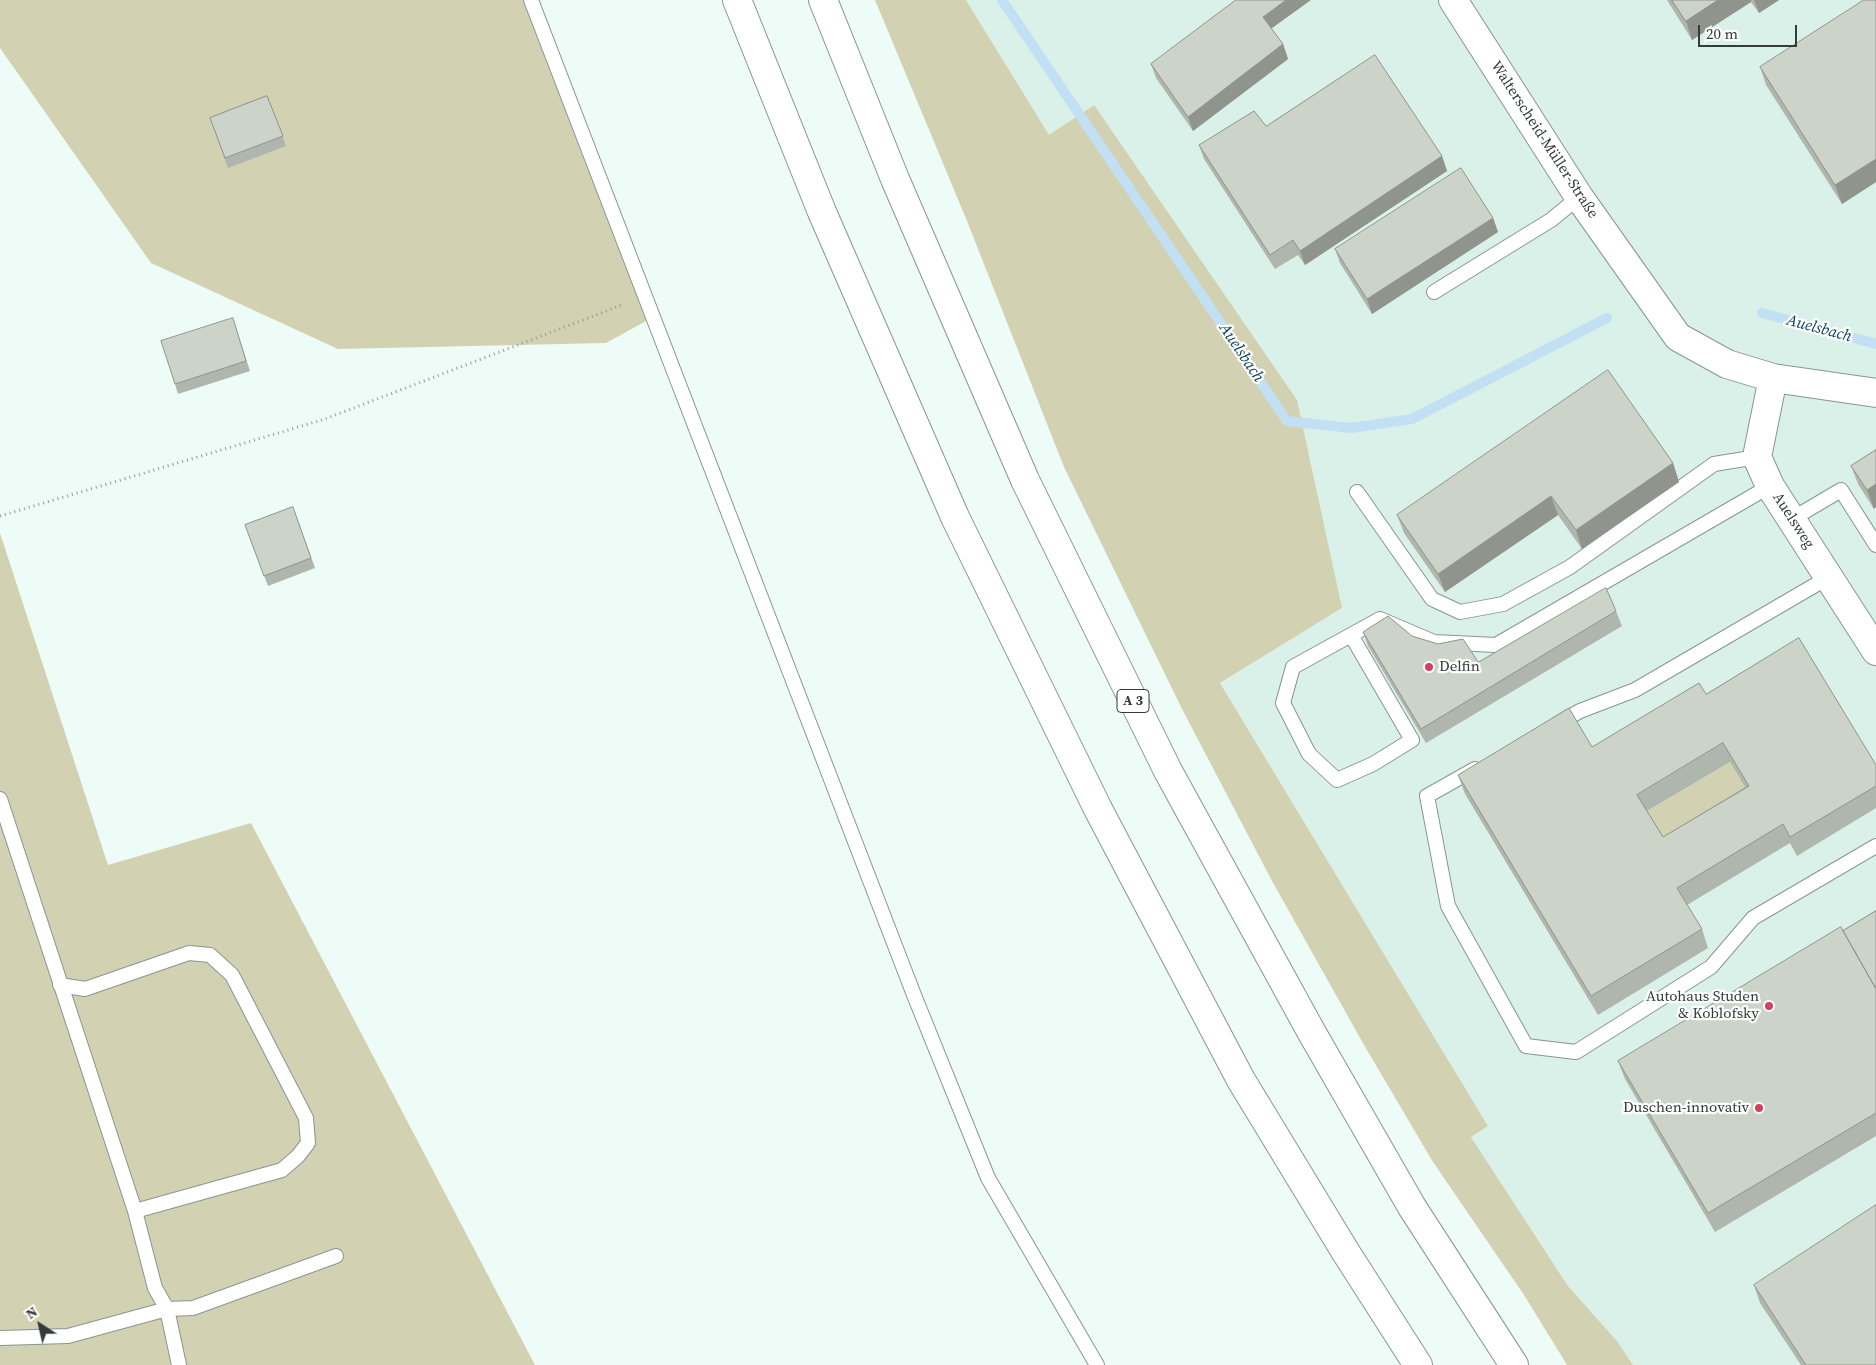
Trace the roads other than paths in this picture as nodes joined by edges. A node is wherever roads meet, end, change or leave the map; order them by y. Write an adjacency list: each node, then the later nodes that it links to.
1 (531, 0): 27 (lane)
2 (738, 0): 28 (main road)
3 (823, 0): 29 (main road, A 3)
4 (1453, 0): 5 (main road, Walterscheid-Müller-Straße)
5 (1580, 197): 6 (lane); 7 (main road, Walterscheid-Müller-Straße)
6 (1434, 292)
7 (1774, 378): 8 (main road); 9 (main road)
8 (1876, 393)
9 (1757, 457): 10 (main road, Auelsweg); 11 (lane)
10 (1770, 486): 12 (main road, Auelsweg); 15 (lane)
11 (1357, 492)
12 (1792, 519): 13 (lane); 14 (main road, Auelsweg)
13 (1876, 545)
14 (1829, 577): 16 (main road, Auelsweg); 17 (lane)
15 (1351, 635): 15 (lane)
16 (1876, 651)
17 (1546, 730)
18 (1487, 763): 20 (lane)
19 (0, 800): 21 (lane)
20 (1876, 846)
21 (60, 985): 22 (lane); 22 (lane)
22 (135, 1211): 24 (lane)
23 (336, 1256): 24 (lane)
24 (167, 1309): 25 (lane); 26 (lane)
25 (0, 1338)
26 (179, 1365)
27 (1097, 1365)
28 (1418, 1365)
29 (1514, 1365)

